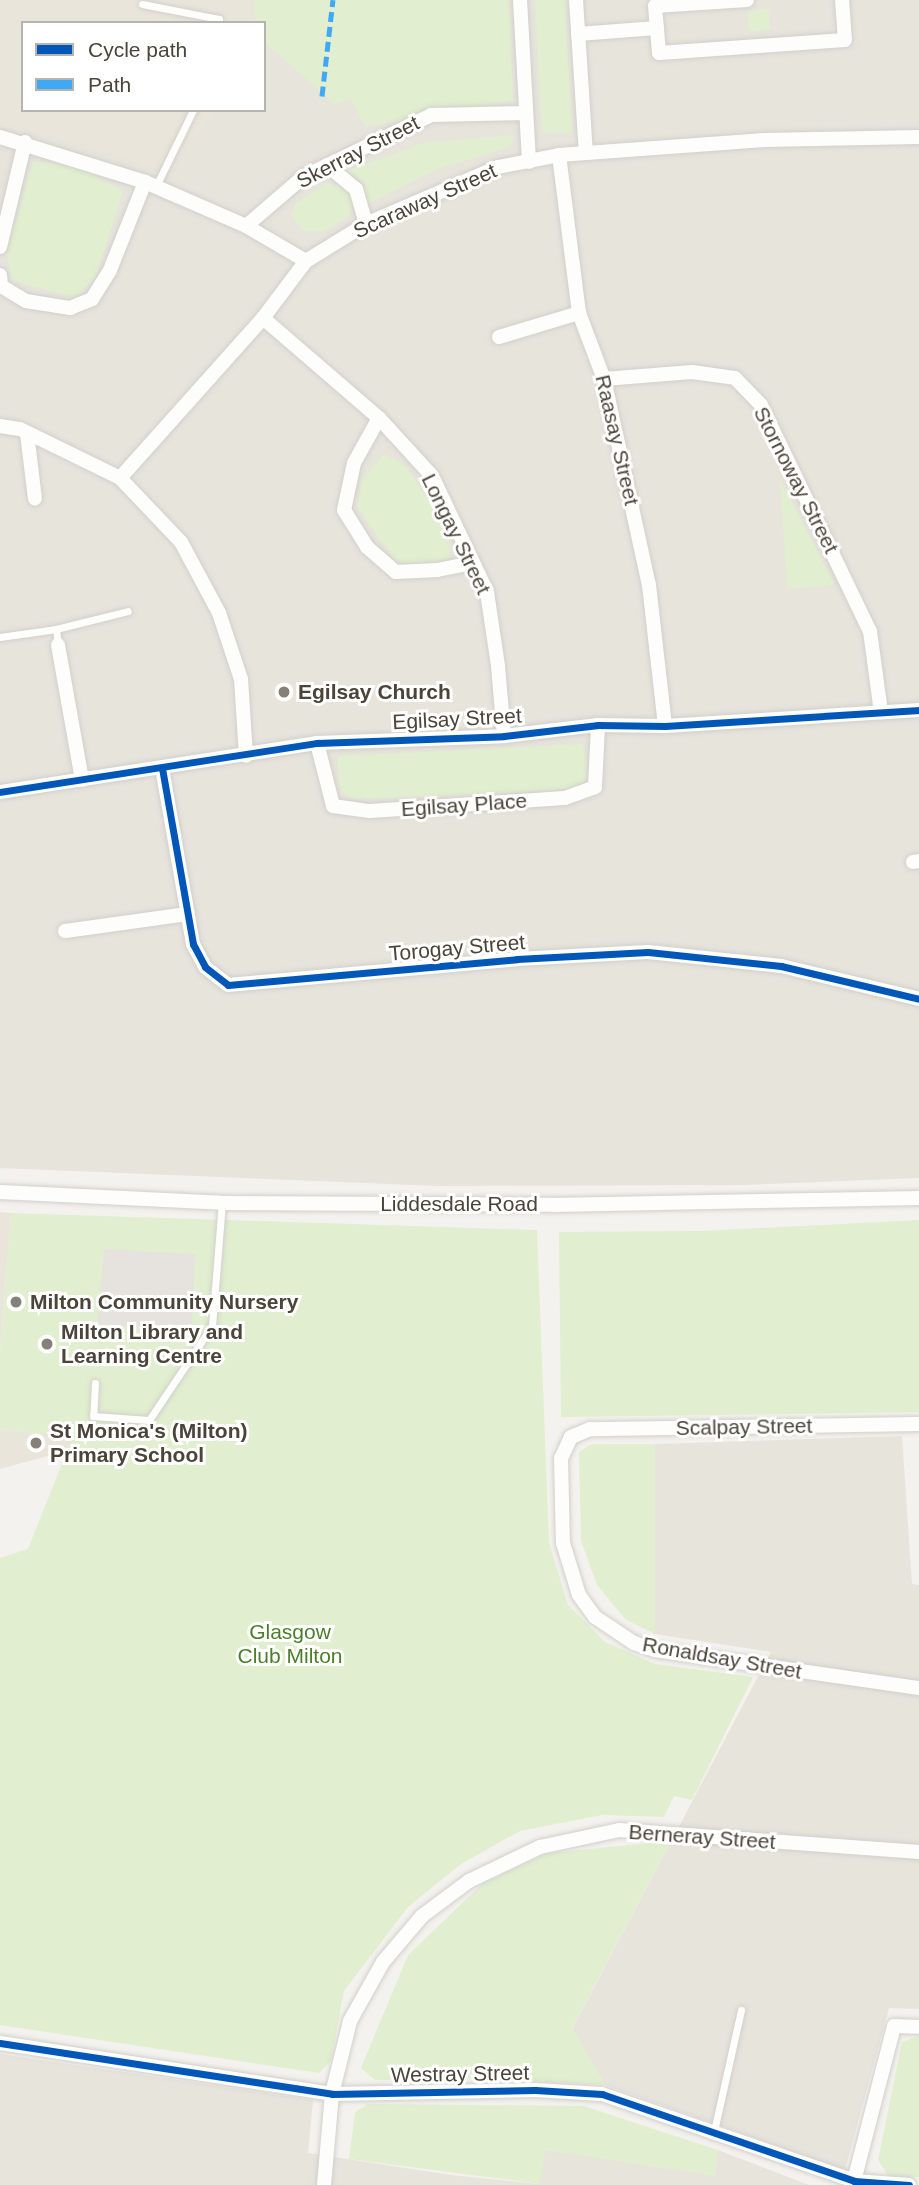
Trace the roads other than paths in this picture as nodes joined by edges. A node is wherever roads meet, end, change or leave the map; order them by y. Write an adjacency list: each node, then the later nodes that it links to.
1 (520, 0): 10 (street)
2 (576, 0): 8 (street)
3 (747, 0): 7 (street)
4 (842, 0): 7 (street)
5 (142, 4): 6 (lane)
6 (218, 21)
7 (657, 28): 8 (street)
8 (578, 34): 14 (street)
9 (191, 112): 18 (lane)
10 (526, 113): 16 (street); 17 (street, Skerray Street)
11 (0, 137): 13 (street)
12 (919, 138): 14 (street, Scaraway Street)
13 (25, 142): 18 (street); 21 (street)
14 (586, 153): 15 (street, Scaraway Street)
15 (559, 155): 16 (street, Scaraway Street); 24 (street, Raasay Street)
16 (529, 162): 19 (street, Scaraway Street)
17 (327, 165): 19 (street); 20 (street, Skerray Street)
18 (150, 185): 20 (street); 23 (street)
19 (366, 224): 22 (street, Scaraway Street)
20 (246, 226): 22 (street)
21 (0, 247)
22 (306, 261): 25 (street, Scaraway Street)
23 (0, 275)
24 (579, 313): 26 (street); 27 (street, Raasay Street)
25 (262, 318): 28 (street, Longay Street); 31 (street, Scaraway Street)
26 (499, 337)
27 (604, 379): 39 (street, Stornoway Street); 41 (street, Raasay Street)
28 (379, 418): 33 (street, Longay Street); 33 (street)
29 (0, 426): 30 (street)
30 (27, 433): 31 (street); 32 (street)
31 (120, 478): 44 (street)
32 (34, 499)
33 (473, 563): 42 (street, Longay Street)
34 (128, 611): 35 (lane)
35 (56, 629): 36 (lane); 37 (lane)
36 (0, 637)
37 (58, 645): 46 (street)
38 (919, 710): 39 (street, Egilsay Street)
39 (881, 712): 41 (street, Egilsay Street)
40 (598, 725): 41 (street, Egilsay Street); 42 (street, Egilsay Street); 43 (street, Egilsay Place)
41 (665, 726)
42 (504, 736): 43 (street, Egilsay Street)
43 (317, 743): 44 (street, Egilsay Street)
44 (246, 756): 45 (street, Egilsay Street)
45 (162, 768): 46 (street, Egilsay Street); 48 (street, Torogay Street)
46 (82, 780): 47 (street, Egilsay Street)
47 (0, 792)
48 (188, 914): 49 (street); 50 (street, Torogay Street)
49 (65, 931)
50 (919, 999)
51 (0, 1192): 53 (street, Liddesdale Road)
52 (919, 1198): 53 (street, Liddesdale Road)
53 (222, 1203): 54 (lane)
54 (95, 1383)
55 (919, 1424): 56 (street, Scalpay Street)
56 (570, 1437): 57 (street, Ronaldsay Street)
57 (919, 1688)
58 (919, 1852): 62 (street, Berneray Street)
59 (741, 2010): 63 (lane)
60 (919, 2027): 64 (street)
61 (0, 2043): 62 (street, Westray Street)
62 (332, 2094): 63 (street, Westray Street); 65 (street, Berneray Street)
63 (714, 2131): 64 (street, Westray Street)
64 (854, 2181): 66 (street, Westray Street)
65 (324, 2185)
66 (909, 2185)

